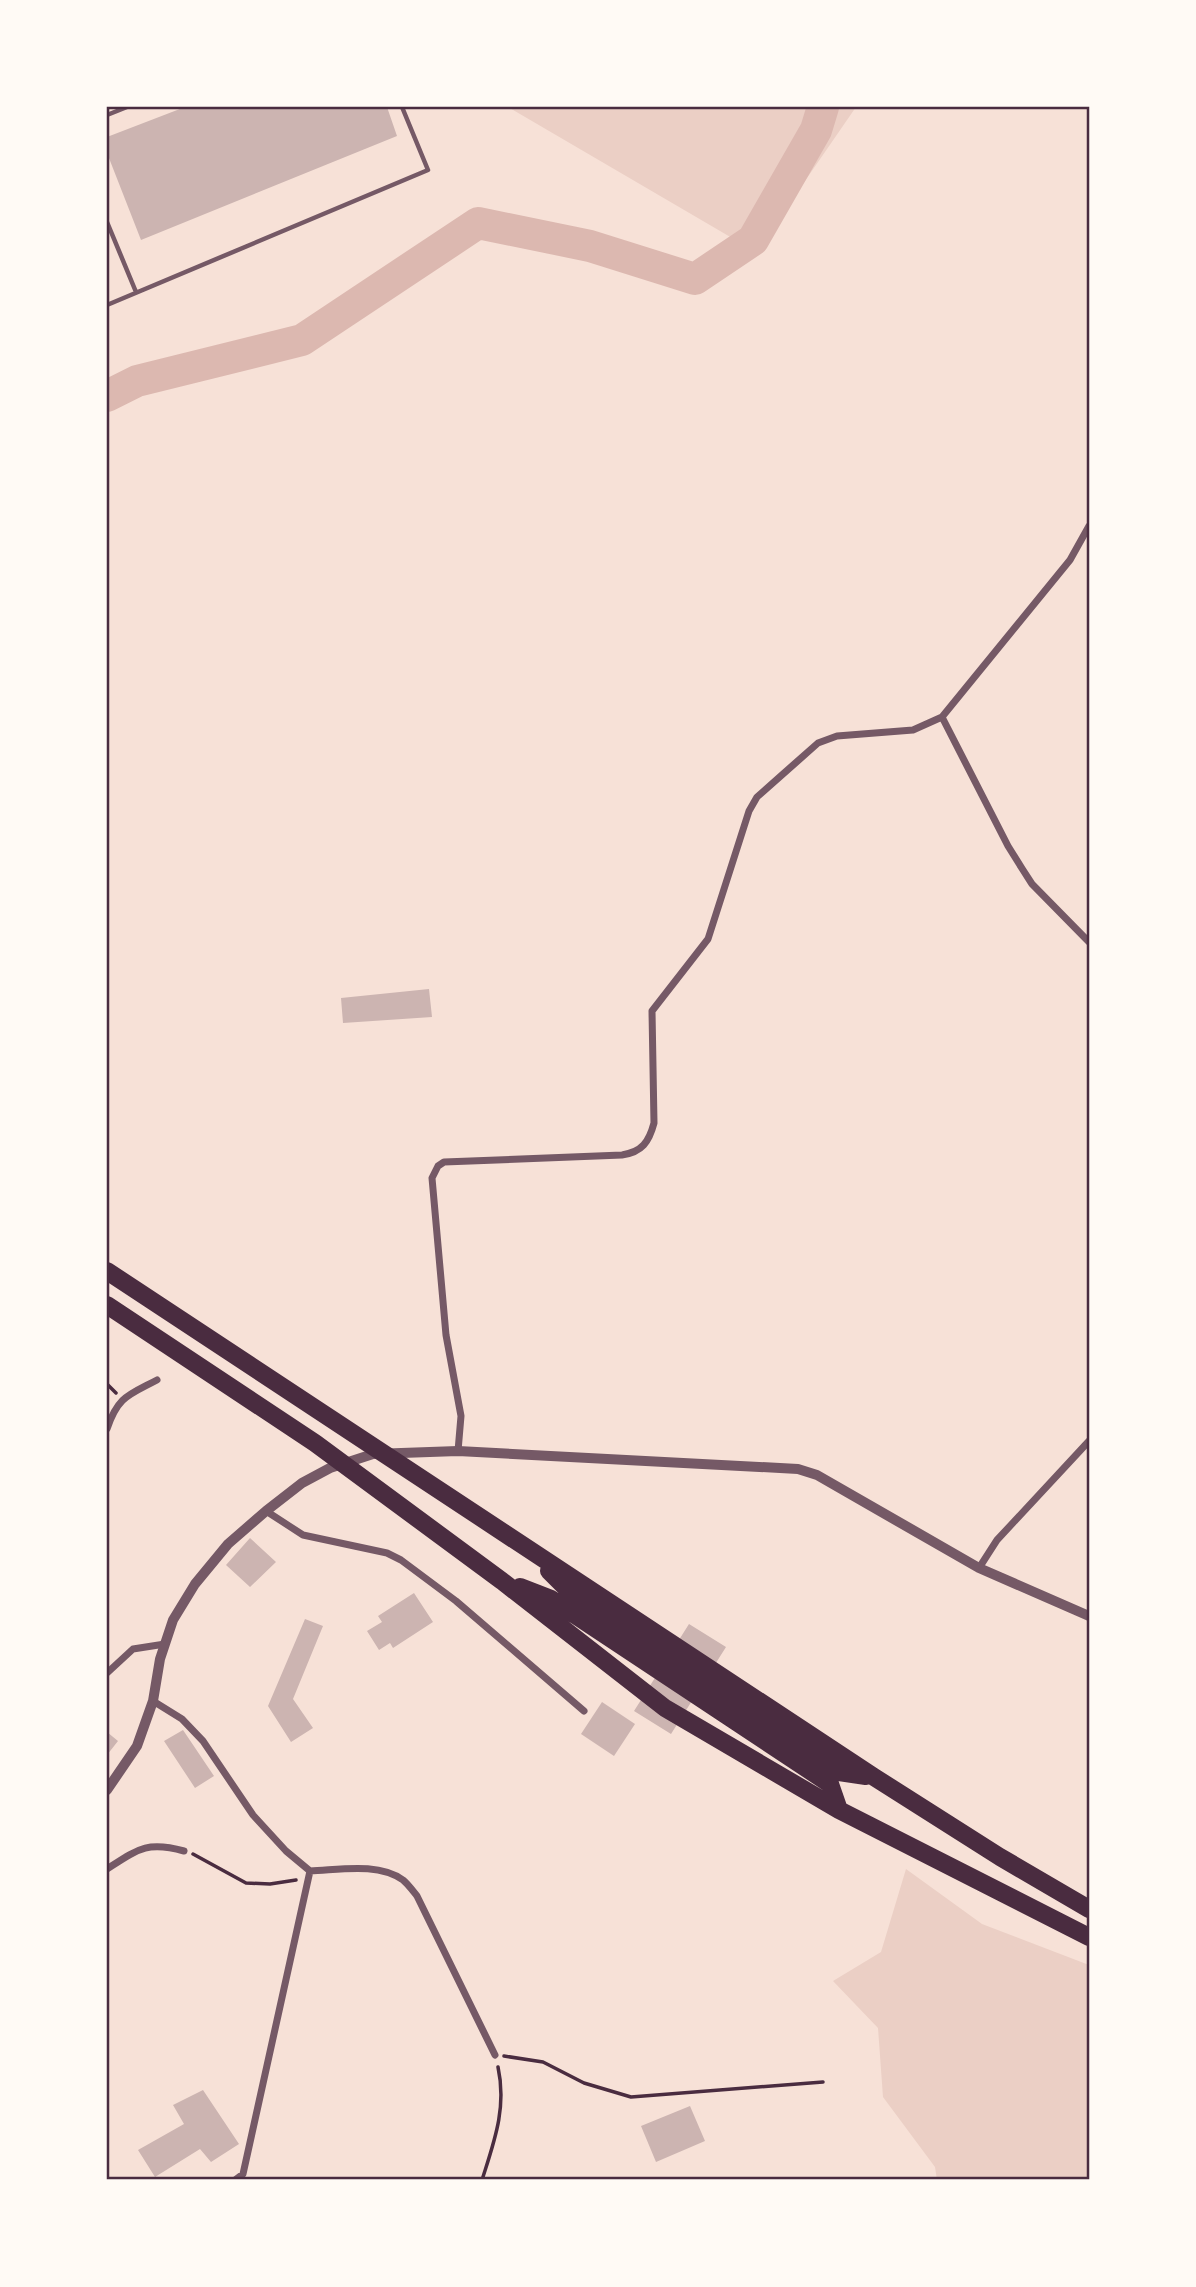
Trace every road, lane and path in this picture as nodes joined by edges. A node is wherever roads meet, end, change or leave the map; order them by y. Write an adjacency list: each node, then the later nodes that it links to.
1 (127, 107): 3 (lane)
2 (402, 107): 5 (lane)
3 (107, 115)
4 (107, 222): 5 (lane)
5 (136, 292): 6 (lane)
6 (107, 305)
7 (1089, 526): 8 (street)
8 (942, 718): 9 (street); 15 (street)
9 (1089, 942)
10 (107, 1271): 29 (highway)
11 (107, 1305): 18 (highway)
12 (158, 1380): 13 (street)
13 (107, 1429)
14 (1089, 1441): 17 (street)
15 (458, 1451): 16 (street); 17 (street)
16 (266, 1511): 20 (street); 23 (street)
17 (979, 1568): 19 (street)
18 (502, 1581): 25 (highway); 25 (highway)
19 (1089, 1616)
20 (165, 1644): 21 (street); 22 (street)
21 (107, 1673)
22 (153, 1701): 24 (street); 28 (street)
23 (584, 1710)
24 (107, 1790)
25 (839, 1810): 30 (highway)
26 (184, 1851): 27 (street); 28 (path)
27 (107, 1869)
28 (309, 1875): 31 (street); 33 (street)
29 (1089, 1909)
30 (1089, 1937)
31 (495, 2055): 32 (path); 34 (path)
32 (823, 2082)
33 (235, 2180)
34 (482, 2180)

